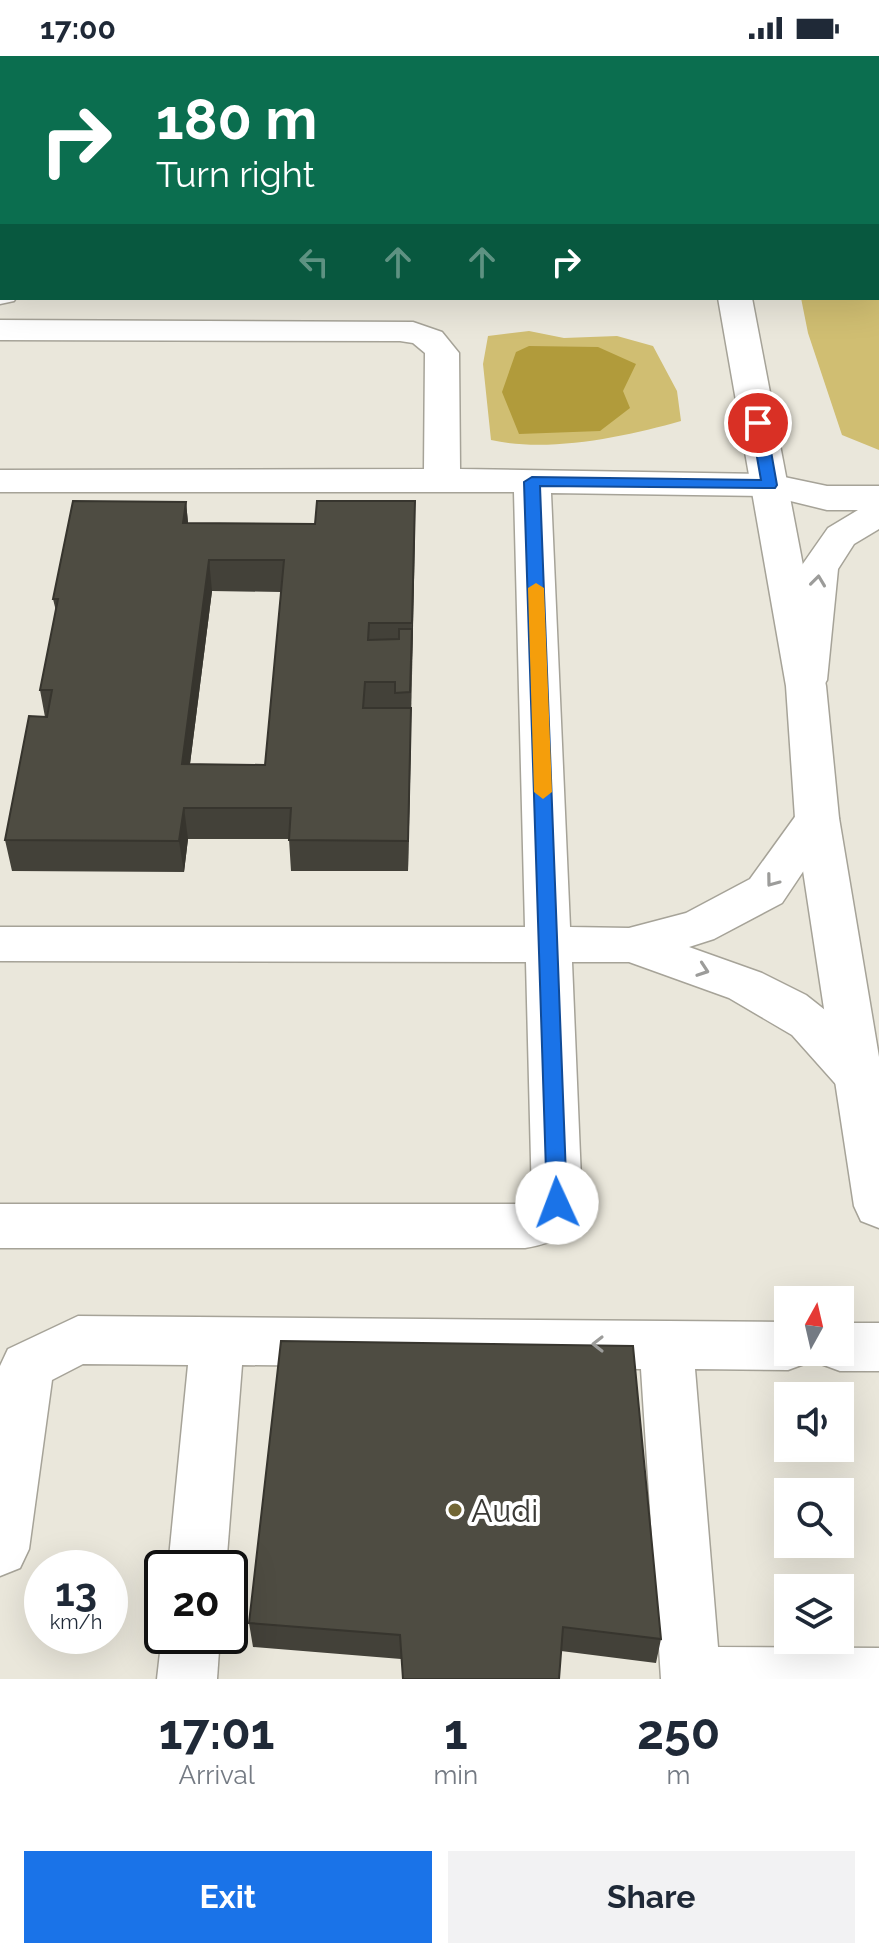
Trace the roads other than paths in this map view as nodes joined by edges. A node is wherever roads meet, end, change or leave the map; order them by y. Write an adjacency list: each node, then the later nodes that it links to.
1 (735, 300): 7 (main road)
2 (0, 330): 4 (main road)
3 (879, 470): 7 (main road)
4 (442, 480): 5 (main road); 6 (main road)
5 (0, 481)
6 (532, 482): 7 (main road); 13 (main road)
7 (770, 485): 8 (main road); 10 (main road)
8 (879, 498)
9 (879, 513): 10 (main road, one-way to 9)
10 (806, 686): 11 (main road)
11 (817, 818): 14 (main road, one-way to 14); 15 (main road)
12 (0, 944): 13 (main road)
13 (548, 945): 14 (main road); 17 (main road)
14 (629, 945): 15 (main road, one-way to 15)
15 (858, 1076): 16 (main road)
16 (879, 1206)
17 (0, 1226)
18 (217, 1341): 19 (main road, one-way to 18); 23 (main road); 24 (main road)
19 (666, 1344): 20 (main road); 26 (main road)
20 (774, 1346)
21 (854, 1347): 22 (main road)
22 (879, 1347)
23 (0, 1549)
24 (199, 1550)
25 (189, 1654): 28 (main road)
26 (691, 1678): 27 (main road)
27 (879, 1678)
28 (187, 1679)

